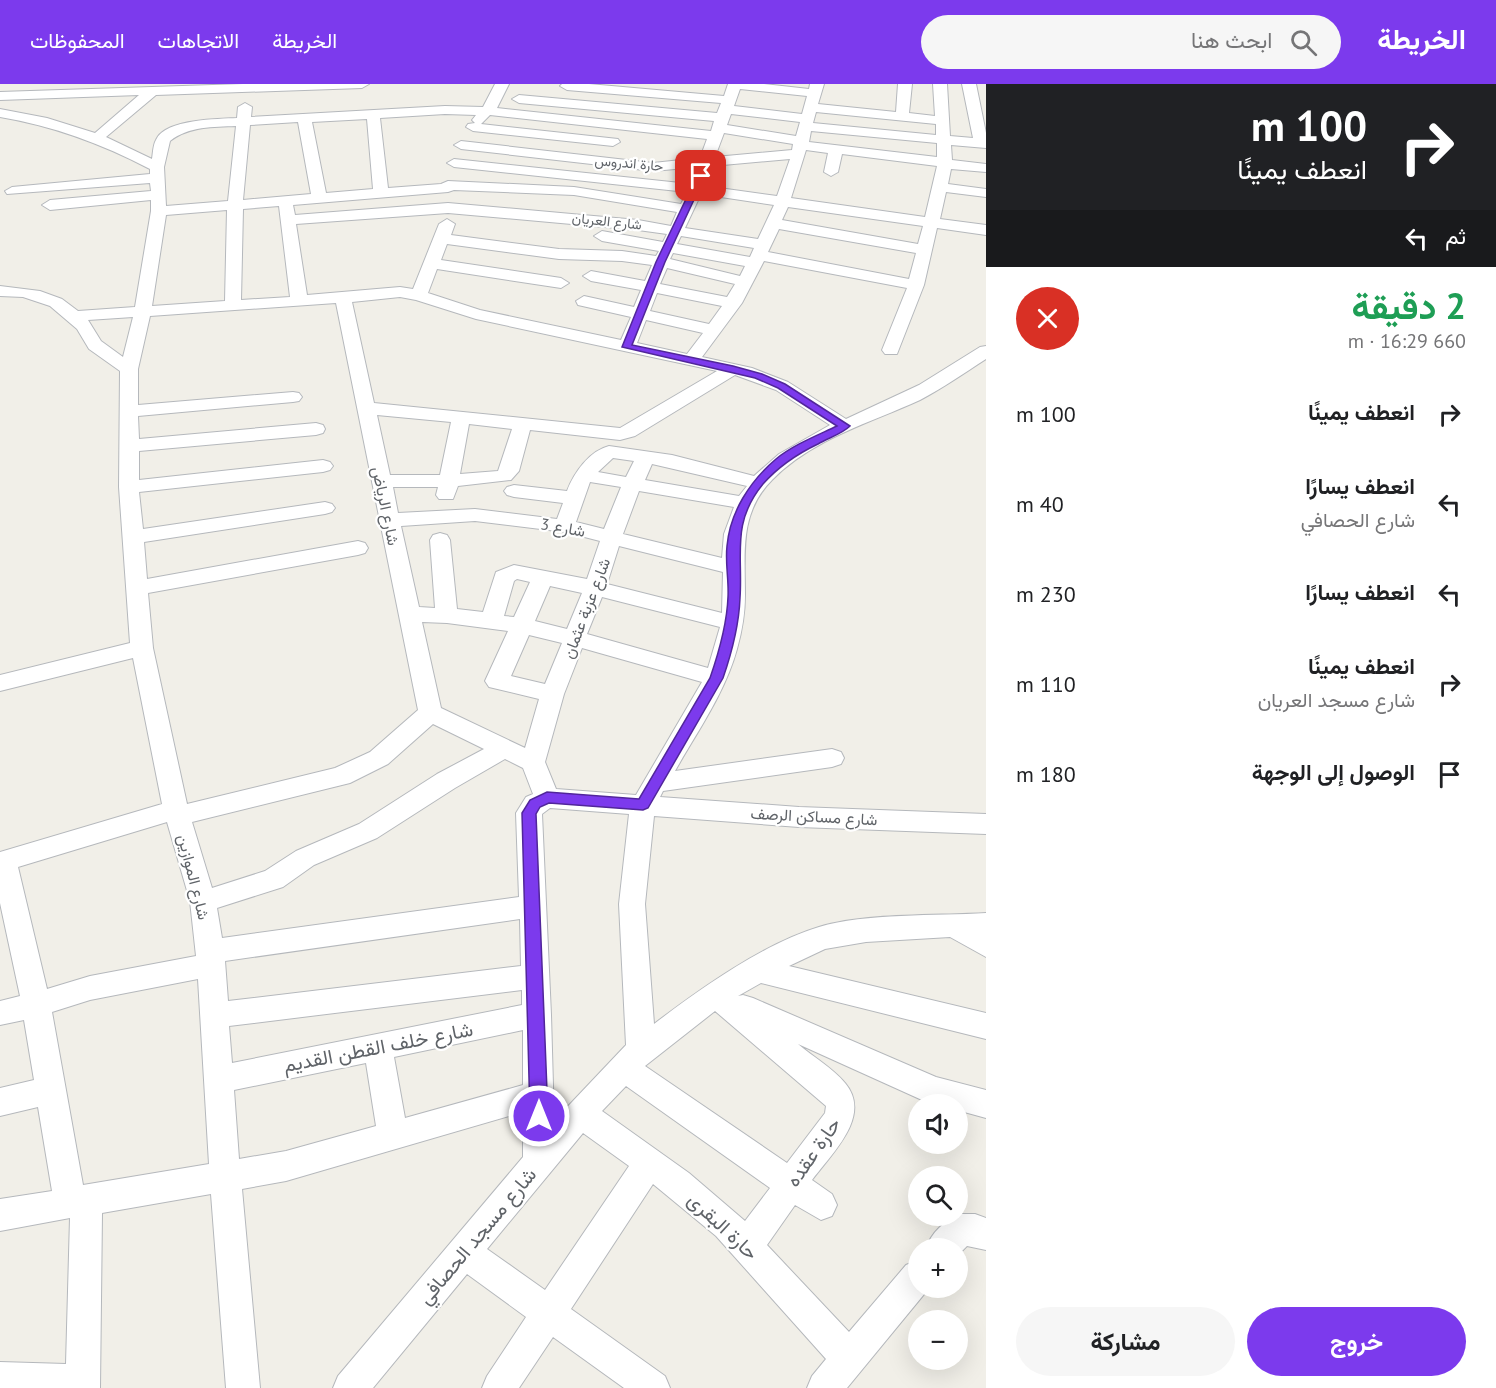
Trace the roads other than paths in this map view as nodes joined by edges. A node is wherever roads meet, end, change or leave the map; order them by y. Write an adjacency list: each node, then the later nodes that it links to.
1 (362, 84): 8 (street)
2 (905, 84): 16 (street)
3 (940, 84): 18 (street)
4 (951, 84): 5 (street)
5 (970, 85): 7 (street); 18 (street)
6 (558, 86): 12 (street)
7 (986, 86)
8 (246, 87): 11 (street); 20 (street)
9 (499, 91): 12 (street); 13 (street)
10 (8, 92): 11 (street)
11 (152, 93): 22 (street)
12 (726, 108): 13 (street, شارع الموازين); 19 (street); 19 (street); 19 (street); 29 (street)
13 (488, 111): 15 (street, شارع الموازين); 21 (street)
14 (0, 113): 22 (street)
15 (374, 114): 17 (street, شارع الموازين); 39 (street)
16 (902, 117): 18 (street); 19 (street)
17 (304, 118): 20 (street, شارع الموازين); 41 (street)
18 (961, 118): 23 (street); 25 (street)
19 (806, 121): 23 (street); 28 (street); 29 (street, حارة اندروس); 43 (street)
20 (244, 122): 33 (street, شارع الموازين); 46 (street)
21 (473, 127): 24 (street); 26 (street)
22 (98, 137): 33 (street)
23 (943, 139): 25 (street); 31 (street)
24 (628, 143)
25 (984, 143)
26 (461, 145): 29 (street, حارة اندروس); 30 (street)
27 (687, 149): 29 (street)
28 (836, 150): 31 (street); 34 (street)
29 (709, 158): 37 (street)
30 (454, 163): 35 (street); 37 (street)
31 (944, 163): 32 (street); 36 (street)
32 (986, 168)
33 (157, 172): 38 (street); 44 (street, شارع الموازين)
34 (831, 172)
35 (448, 187): 39 (street); 47 (street); 48 (street)
36 (940, 187): 40 (street); 50 (street)
37 (696, 189): 43 (street); 47 (street)
38 (12, 191)
39 (381, 193): 41 (street)
40 (986, 193)
41 (319, 198): 42 (street)
42 (285, 201): 46 (street); 53 (street)
43 (783, 201): 49 (street); 50 (street)
44 (159, 203): 45 (street); 46 (street); 71 (street, شارع الموازين)
45 (50, 205)
46 (235, 205): 70 (street)
47 (686, 209): 51 (street)
48 (446, 222): 51 (street, شارع العريان); 53 (street); 53 (street); 54 (street); 57 (street); 58 (street)
49 (772, 223): 55 (street); 56 (street)
50 (932, 223): 52 (street); 55 (street)
51 (677, 230): 54 (street); 56 (street, شارع العريان)
52 (986, 230)
53 (298, 231): 67 (street)
54 (669, 246): 56 (street); 57 (street)
55 (924, 250): 62 (street)
56 (760, 254): 60 (street); 62 (street)
57 (661, 262): 60 (street); 63 (street)
58 (431, 263): 61 (street); 65 (street)
59 (591, 276): 63 (street)
60 (746, 282): 69 (street)
61 (561, 283)
62 (915, 285): 76 (street)
63 (651, 286): 69 (street); 72 (street)
64 (0, 291): 73 (street)
65 (419, 295): 66 (street); 75 (street)
66 (343, 298): 67 (street); 82 (street, شارع الرياض)
67 (299, 301): 70 (street)
68 (584, 301): 72 (street)
69 (734, 303): 74 (street)
70 (233, 305): 71 (street)
71 (143, 311): 73 (street); 79 (street, شارع الموازين)
72 (640, 313): 74 (street); 75 (street)
73 (75, 316): 79 (street)
74 (715, 331): 78 (street)
75 (627, 347): 78 (street)
76 (891, 350)
77 (986, 351): 86 (street)
78 (691, 360): 80 (street)
79 (129, 369): 83 (street, شارع الموازين)
80 (733, 369): 85 (street); 86 (street)
81 (293, 397): 83 (street)
82 (365, 408): 84 (street); 92 (street, شارع الرياض)
83 (130, 411): 88 (street, شارع الموازين)
84 (461, 417): 85 (street); 93 (street)
85 (523, 423): 93 (street)
86 (844, 426): 95 (street)
87 (316, 429): 88 (street)
88 (128, 446): 96 (street, شارع الموازين)
89 (646, 457): 91 (street); 94 (street, شارع عزبة عثمان); 95 (street)
90 (323, 466): 96 (street)
91 (583, 475): 94 (street); 98 (street)
92 (380, 481): 93 (street); 102 (street, شارع الرياض)
93 (448, 482): 101 (street)
94 (631, 483): 99 (street); 105 (street, شارع عزبة عثمان)
95 (759, 483): 99 (street)
96 (129, 487): 104 (street, شارع الموازين)
97 (514, 491): 98 (street)
98 (574, 498): 103 (street)
99 (745, 503): 108 (street)
100 (325, 508): 104 (street)
101 (443, 515): 102 (street, شارع 3); 103 (street, شارع 3)
102 (389, 520): 112 (street, شارع الرياض)
103 (565, 526): 105 (street, شارع 3)
104 (134, 537): 110 (street, شارع الموازين)
105 (613, 537): 108 (street, شارع 3); 111 (street, شارع عزبة عثمان)
106 (440, 540): 113 (street)
107 (358, 548): 110 (street)
108 (733, 568): 115 (street)
109 (543, 578): 111 (street); 114 (street); 116 (street)
110 (138, 588): 118 (street, شارع الموازين)
111 (595, 588): 115 (street); 117 (street, شارع عزبة عثمان)
112 (408, 614): 113 (street); 122 (street, شارع الرياض)
113 (447, 614): 114 (street)
114 (492, 619): 116 (street)
115 (732, 623): 119 (street)
116 (522, 626): 117 (street); 121 (street)
117 (574, 639): 119 (street); 121 (street, شارع عزبة عثمان)
118 (142, 648): 120 (street); 128 (street, شارع الموازين)
119 (716, 678): 126 (street)
120 (0, 683)
121 (552, 694): 125 (street, شارع عزبة عثمان)
122 (430, 713): 123 (street); 128 (street)
123 (505, 748): 125 (street); 131 (street)
124 (831, 758): 126 (street)
125 (533, 762): 127 (street)
126 (649, 794): 127 (street); 129 (street, شارع مساكن الرصف); 146 (street)
127 (547, 798): 132 (street)
128 (177, 813): 130 (street); 131 (street, شارع الموازين)
129 (986, 824)
130 (2, 862): 140 (street)
131 (203, 901): 136 (street, شارع الموازين)
132 (531, 906): 136 (street); 138 (street)
133 (986, 924): 134 (street, شارع مسجد الحصافي)
134 (952, 925): 135 (street); 137 (street, شارع مسجد الحصافي)
135 (986, 945)
136 (210, 958): 140 (street); 142 (street, شارع الموازين)
137 (758, 970): 139 (street, شارع مسجد الحصافي); 144 (street)
138 (536, 976): 142 (street); 143 (street)
139 (716, 995): 146 (street, شارع مسجد الحصافي); 151 (street); 157 (street, حارة عقده)
140 (36, 1005): 141 (street); 148 (street)
141 (0, 1013)
142 (214, 1015): 147 (street, شارع الموازين)
143 (537, 1015): 145 (street, شارع خلف القطن القديم); 149 (street)
144 (986, 1026)
145 (378, 1047): 147 (street, شارع خلف القطن القديم); 153 (street)
146 (632, 1058): 152 (street, شارع مسجد الحصافي); 157 (street)
147 (220, 1078): 156 (street, شارع الموازين)
148 (51, 1090): 150 (street); 158 (street)
149 (539, 1094): 153 (street); 154 (street)
150 (0, 1101)
151 (986, 1104)
152 (580, 1113): 154 (street, شارع مسجد الحصافي); 155 (street, حارة البقرى)
153 (393, 1134): 156 (street)
154 (539, 1161): 164 (street, شارع مسجد الحصافي)
155 (649, 1163): 163 (street, حارة البقرى); 166 (street)
156 (225, 1177): 158 (street); 170 (street, شارع الموازين)
157 (791, 1185): 159 (street); 163 (street, حارة عقده)
158 (78, 1201): 160 (street); 169 (street)
159 (821, 1205)
160 (0, 1215)
161 (986, 1234): 162 (street)
162 (952, 1238)
163 (747, 1245): 167 (street, حارة البقرى)
164 (464, 1252): 166 (street); 171 (street, شارع مسجد الحصافي)
165 (908, 1288): 167 (street)
166 (549, 1313): 172 (street); 173 (street)
167 (849, 1358): 174 (street)
168 (0, 1379): 169 (street)
169 (83, 1385)
170 (243, 1388)
171 (350, 1388)
172 (499, 1388)
173 (653, 1388)
174 (824, 1388)

